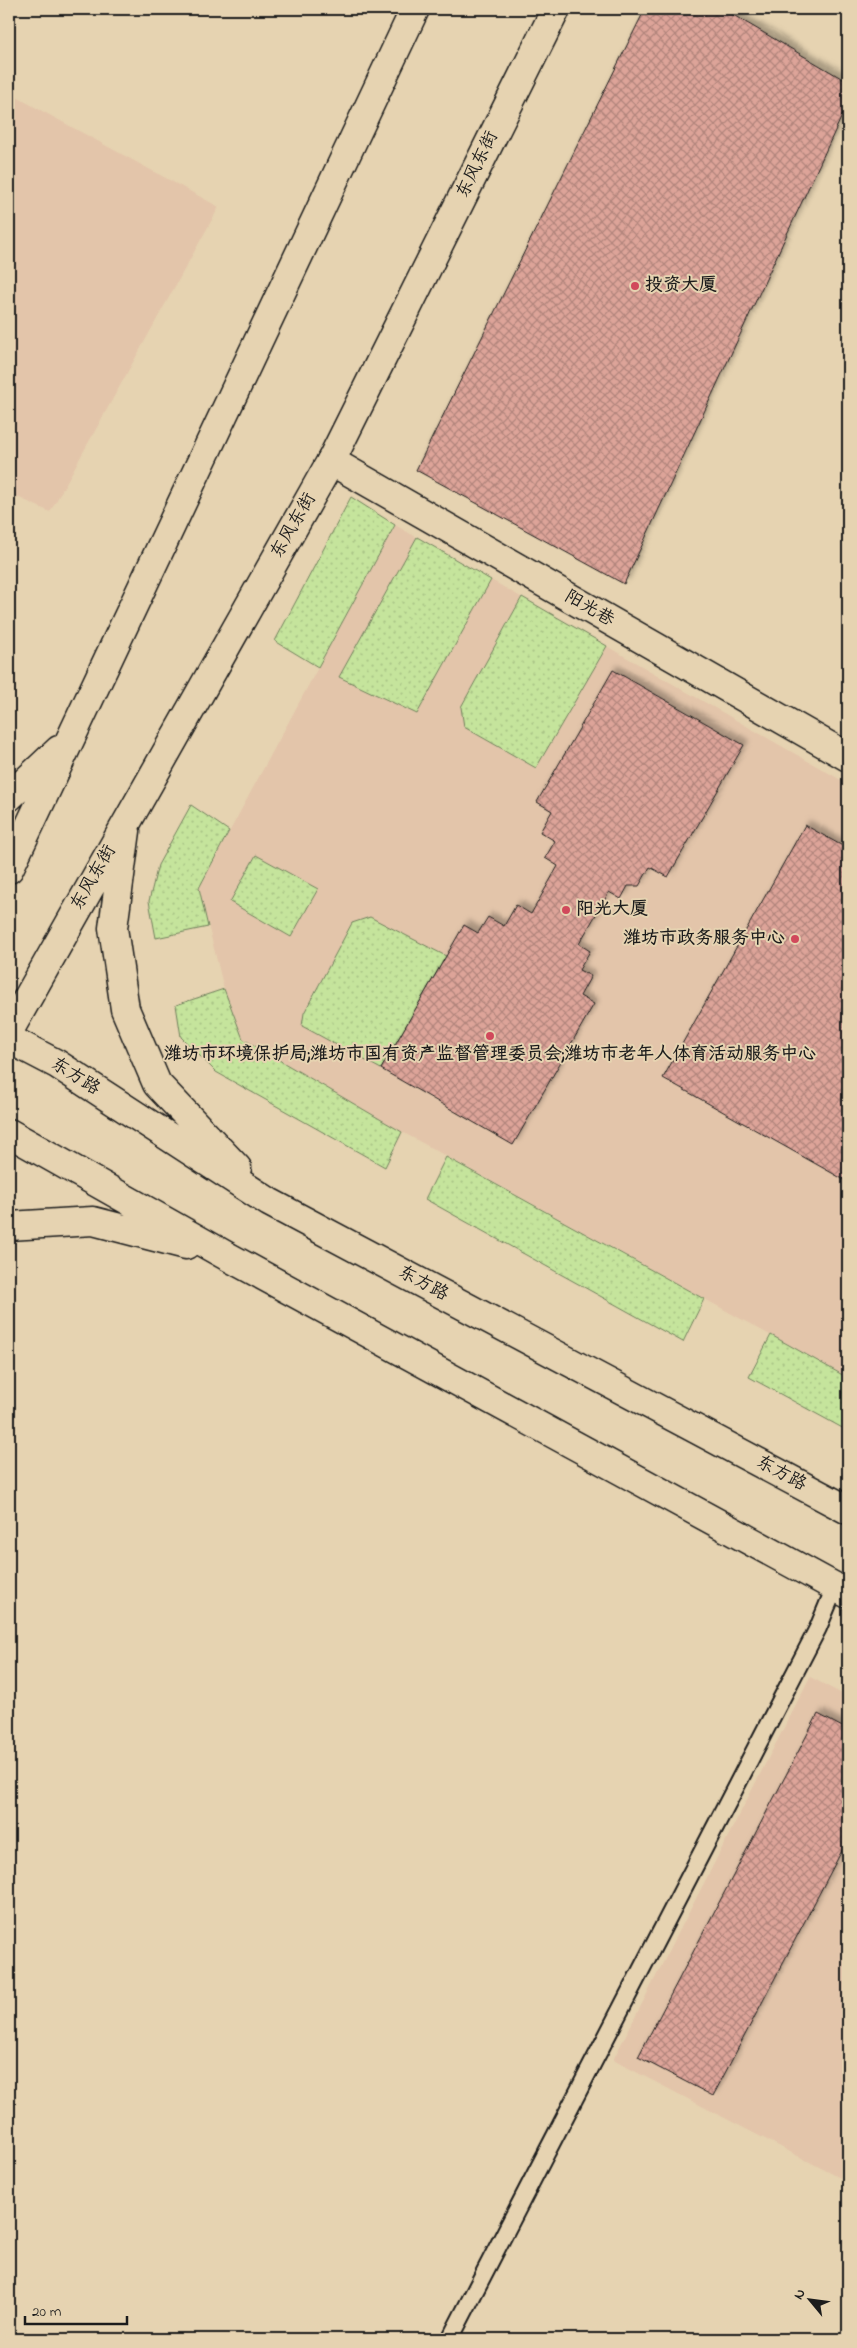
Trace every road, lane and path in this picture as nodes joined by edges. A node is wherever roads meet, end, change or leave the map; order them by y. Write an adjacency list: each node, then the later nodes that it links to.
1 (414, 9): 4 (main road)
2 (556, 9): 3 (main road, 东风东街)
3 (330, 461): 5 (main road, 阳光巷); 7 (main road, 东风东街)
4 (70, 740): 6 (main road); 8 (main road)
5 (848, 757)
6 (9, 797)
7 (128, 818): 9 (main road, 东风东街); 12 (main road)
8 (9, 869)
9 (9, 1031)
10 (9, 1039): 12 (main road, 东方路)
11 (9, 1133): 14 (main road)
12 (269, 1202): 15 (main road, 东方路)
13 (9, 1226): 14 (main road)
14 (225, 1255): 16 (main road)
15 (848, 1510)
16 (842, 1590): 17 (lane)
17 (450, 2339)

